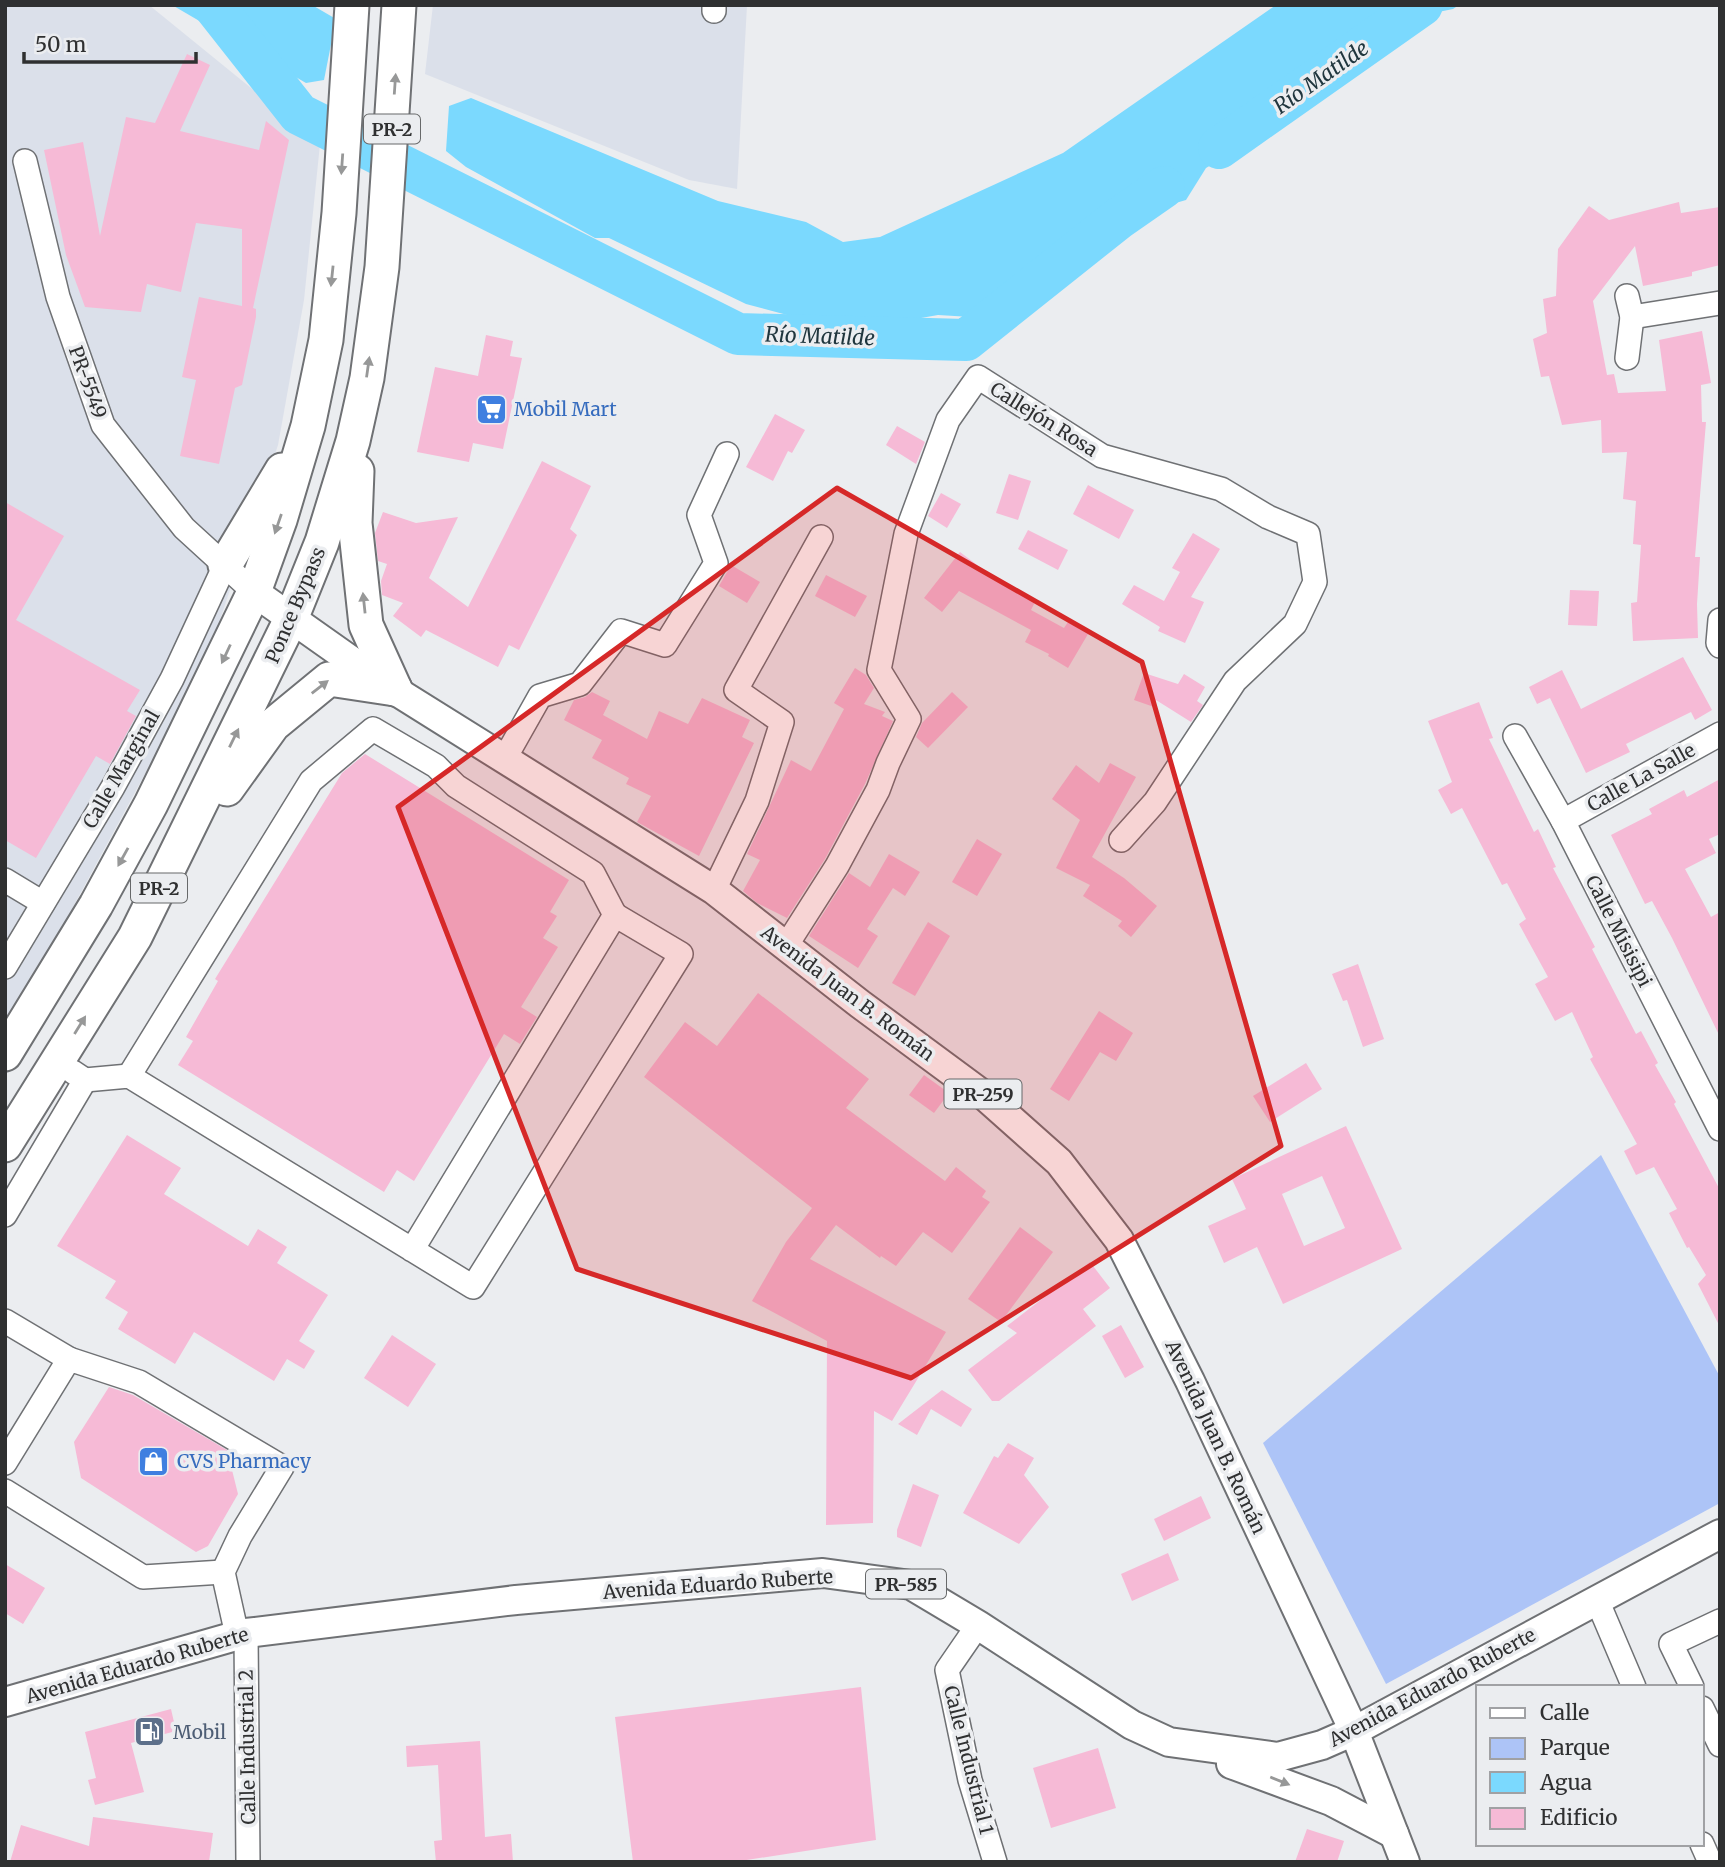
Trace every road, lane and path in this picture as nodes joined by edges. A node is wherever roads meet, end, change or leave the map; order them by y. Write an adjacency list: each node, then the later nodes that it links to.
1 (352, 14): 7 (highway, PR-2, one-way to 7)
2 (399, 20): 6 (highway, Ponce Bypass / PR-2, one-way to 2)
3 (25, 161): 10 (street, PR-5549)
4 (1720, 303): 5 (street)
5 (1627, 358)
6 (360, 407): 12 (highway, Ponce Bypass / PR-2); 15 (highway, one-way to 6)
7 (308, 426): 10 (highway); 11 (highway, PR-2, one-way to 11)
8 (727, 454): 18 (street)
9 (821, 537): 23 (street)
10 (225, 565): 11 (street, PR-5549); 24 (street, Calle Marginal)
11 (254, 592): 12 (main road, Avenida Juan B. Román / PR-259); 28 (highway, PR-2, one-way to 28)
12 (291, 620): 15 (main road, Avenida Juan B. Román / PR-259); 21 (highway, Ponce Bypass / PR-2, one-way to 12)
13 (1720, 620): 14 (street)
14 (1720, 646)
15 (395, 689): 18 (main road, Avenida Juan B. Román / PR-259); 21 (highway, one-way to 15)
16 (1720, 734): 19 (street, Calle La Salle)
17 (1515, 736): 19 (street, Calle Misisipi)
18 (505, 758): 23 (main road, Avenida Juan B. Román / PR-259)
19 (1563, 821): 32 (street, Calle Misisipi)
20 (1121, 840): 26 (street, Callejón Rosa)
21 (168, 870): 29 (highway, Ponce Bypass / PR-2, one-way to 21)
22 (5, 880): 24 (street)
23 (714, 890): 26 (main road, Avenida Juan B. Román / PR-259)
24 (43, 903): 27 (street, Calle Marginal)
25 (615, 915): 30 (street); 35 (street); 35 (street)
26 (786, 946): 50 (main road, Avenida Juan B. Román / PR-259)
27 (5, 967)
28 (5, 1054)
29 (57, 1062): 31 (street); 33 (highway, Ponce Bypass / PR-2)
30 (129, 1076): 31 (street); 35 (street)
31 (85, 1080): 34 (street)
32 (1720, 1129)
33 (5, 1145)
34 (5, 1215)
35 (412, 1250)
36 (5, 1321): 37 (street)
37 (69, 1359): 38 (street); 41 (street)
38 (5, 1463)
39 (5, 1491): 41 (street)
40 (1720, 1534): 42 (main road, Avenida Eduardo Ruberte / PR-585)
41 (223, 1572): 45 (street, Calle Industrial 2)
42 (1597, 1600): 46 (street); 50 (main road, Avenida Eduardo Ruberte / PR-585)
43 (1720, 1621): 47 (street)
44 (978, 1625): 45 (main road, Avenida Eduardo Ruberte / PR-585); 51 (main road, Avenida Eduardo Ruberte / PR-585); 55 (street, Calle Industrial 1)
45 (241, 1634): 48 (main road, Avenida Eduardo Ruberte / PR-585); 54 (street, Calle Industrial 2)
46 (1633, 1685)
47 (1691, 1685)
48 (5, 1702)
49 (1704, 1712): 52 (street)
50 (1354, 1731): 51 (main road, Avenida Eduardo Ruberte / PR-585); 53 (main road, Avenida Juan B. Román / PR-259)
51 (1169, 1742): 53 (main road, one-way to 53)
52 (1720, 1745)
53 (1394, 1834): 56 (main road, Avenida Juan B. Román / PR-259)
54 (248, 1862)
55 (995, 1862)
56 (1405, 1862)

